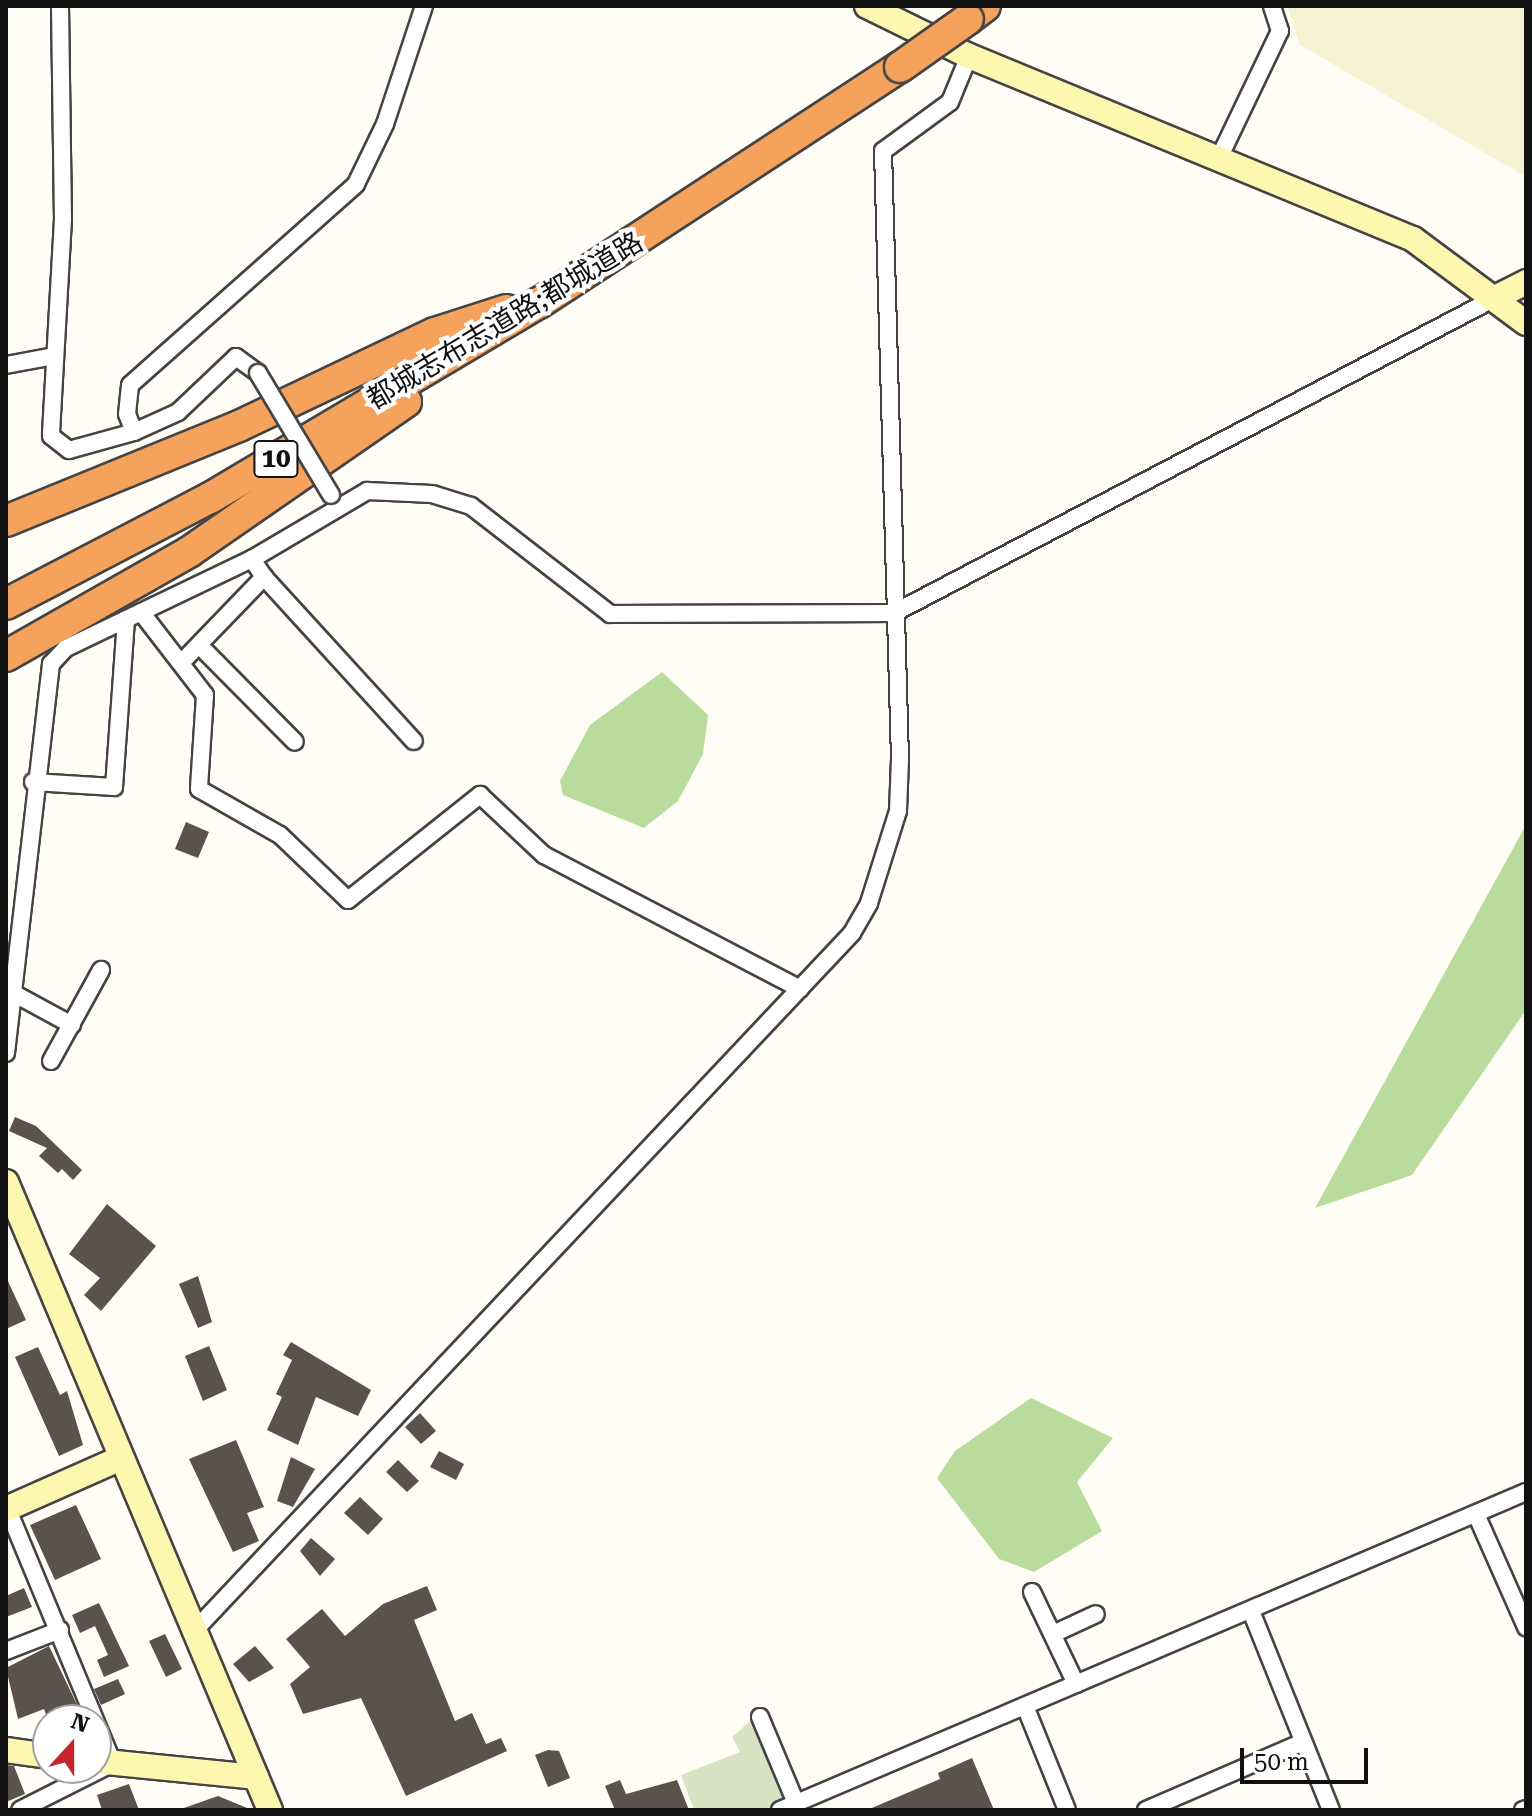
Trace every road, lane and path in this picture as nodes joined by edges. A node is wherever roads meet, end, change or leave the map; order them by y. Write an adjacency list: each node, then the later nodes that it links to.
1 (60, 6): 12 (street)
2 (424, 6): 14 (street)
3 (867, 6): 6 (street)
4 (1272, 6): 7 (street)
5 (976, 12): 10 (highway, 都城志布志道路;都城道路 / 10, bridge)
6 (969, 56): 7 (street); 20 (street)
7 (1220, 156): 9 (street)
8 (1526, 282): 9 (street)
9 (1495, 298): 11 (street); 20 (street)
10 (539, 303): 16 (highway); 19 (highway, 都城志布志道路;都城道路 / 10); 23 (highway)
11 (1526, 323)
12 (55, 356): 13 (street); 14 (street)
13 (6, 365)
14 (134, 432): 15 (street, bridge)
15 (333, 500): 17 (street); 20 (street)
16 (6, 521)
17 (252, 559): 18 (street); 21 (street)
18 (264, 577): 22 (street); 25 (street)
19 (6, 604)
20 (894, 613): 29 (street)
21 (134, 616): 24 (street); 27 (street); 27 (street)
22 (199, 645): 24 (street); 26 (street)
23 (6, 656)
24 (181, 663): 29 (street)
25 (414, 741)
26 (295, 742)
27 (33, 782): 30 (street)
28 (101, 970): 31 (street)
29 (800, 989): 44 (street)
30 (13, 993): 31 (street); 32 (street)
31 (72, 1025): 33 (street)
32 (6, 1053)
33 (51, 1061)
34 (6, 1182): 35 (street)
35 (119, 1459): 37 (street); 44 (street)
36 (1526, 1492): 38 (street)
37 (6, 1507): 43 (street)
38 (1476, 1514): 40 (street); 42 (street)
39 (1032, 1592): 45 (street)
40 (1251, 1611): 47 (street); 51 (street)
41 (1096, 1614): 45 (street)
42 (1526, 1627)
43 (60, 1630): 46 (street); 48 (street)
44 (195, 1630): 55 (street)
45 (1053, 1634): 47 (street)
46 (6, 1651)
47 (1076, 1684): 49 (street)
48 (85, 1704)
49 (1025, 1706): 57 (street); 60 (street)
50 (760, 1717): 57 (street)
51 (1303, 1742): 61 (street); 62 (street)
52 (6, 1750): 53 (street)
53 (32, 1754)
54 (112, 1763): 55 (street)
55 (256, 1777): 59 (street)
56 (66, 1784): 58 (street)
57 (791, 1807)
58 (20, 1810)
59 (270, 1810)
60 (1067, 1810)
61 (1146, 1810)
62 (1331, 1810)

